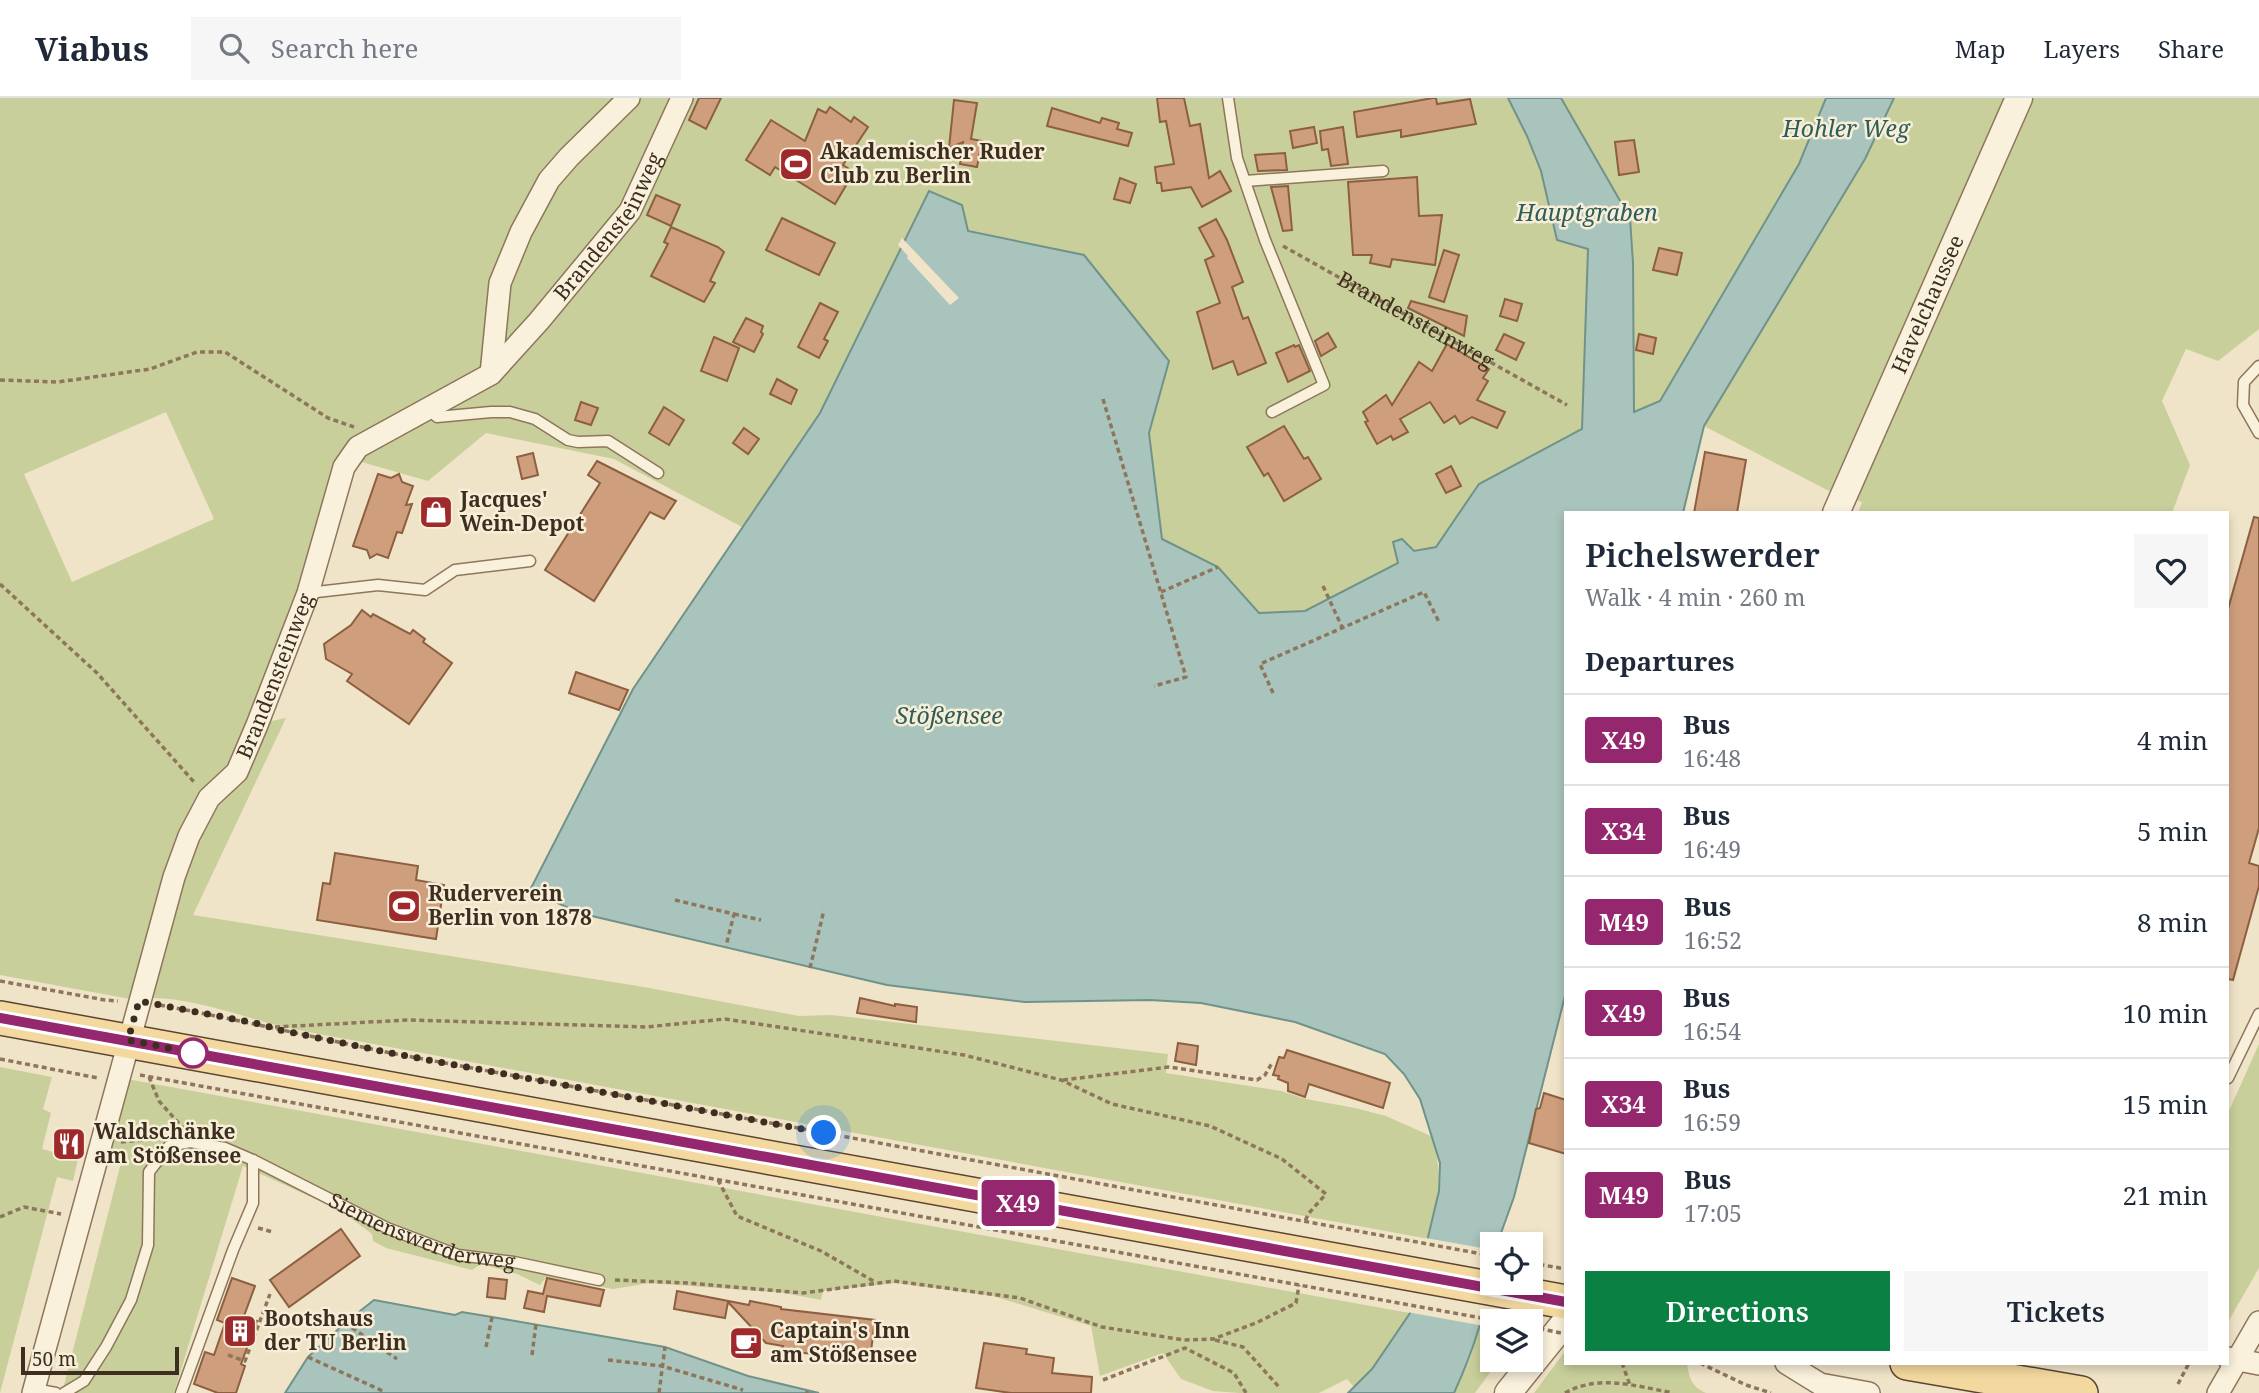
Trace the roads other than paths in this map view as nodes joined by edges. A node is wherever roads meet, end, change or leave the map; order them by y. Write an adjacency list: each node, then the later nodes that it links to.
1 (629, 98): 8 (street)
2 (682, 98): 8 (street, Brandensteinweg)
3 (1227, 98): 6 (lane)
4 (2019, 98): 13 (street, Havelchaussee)
5 (1383, 171): 6 (lane)
6 (1245, 181): 10 (lane)
7 (2259, 366): 11 (lane)
8 (491, 374): 9 (street, Brandensteinweg)
9 (428, 409): 12 (lane); 15 (street, Brandensteinweg)
10 (1272, 412)
11 (2259, 433)
12 (659, 473)
13 (1837, 511)
14 (530, 561): 15 (lane)
15 (308, 593): 18 (street, Brandensteinweg)
16 (2259, 1014): 19 (lane)
17 (0, 1018): 18 (main road)
18 (128, 1040): 22 (main road); 29 (street)
19 (2229, 1075)
20 (254, 1160): 21 (lane, Siemenswerderweg); 31 (lane, Siemenswerderweg); 32 (lane)
21 (599, 1280)
22 (1564, 1302)
23 (2259, 1322): 25 (street)
24 (1564, 1323): 33 (street)
25 (2232, 1359): 26 (street); 36 (street)
26 (2259, 1364)
27 (1789, 1365): 34 (street)
28 (1919, 1365): 35 (main road)
29 (33, 1391): 30 (lane)
30 (56, 1393)
31 (64, 1393)
32 (181, 1393)
33 (1508, 1393)
34 (1869, 1393)
35 (2081, 1393)
36 (2218, 1393)

